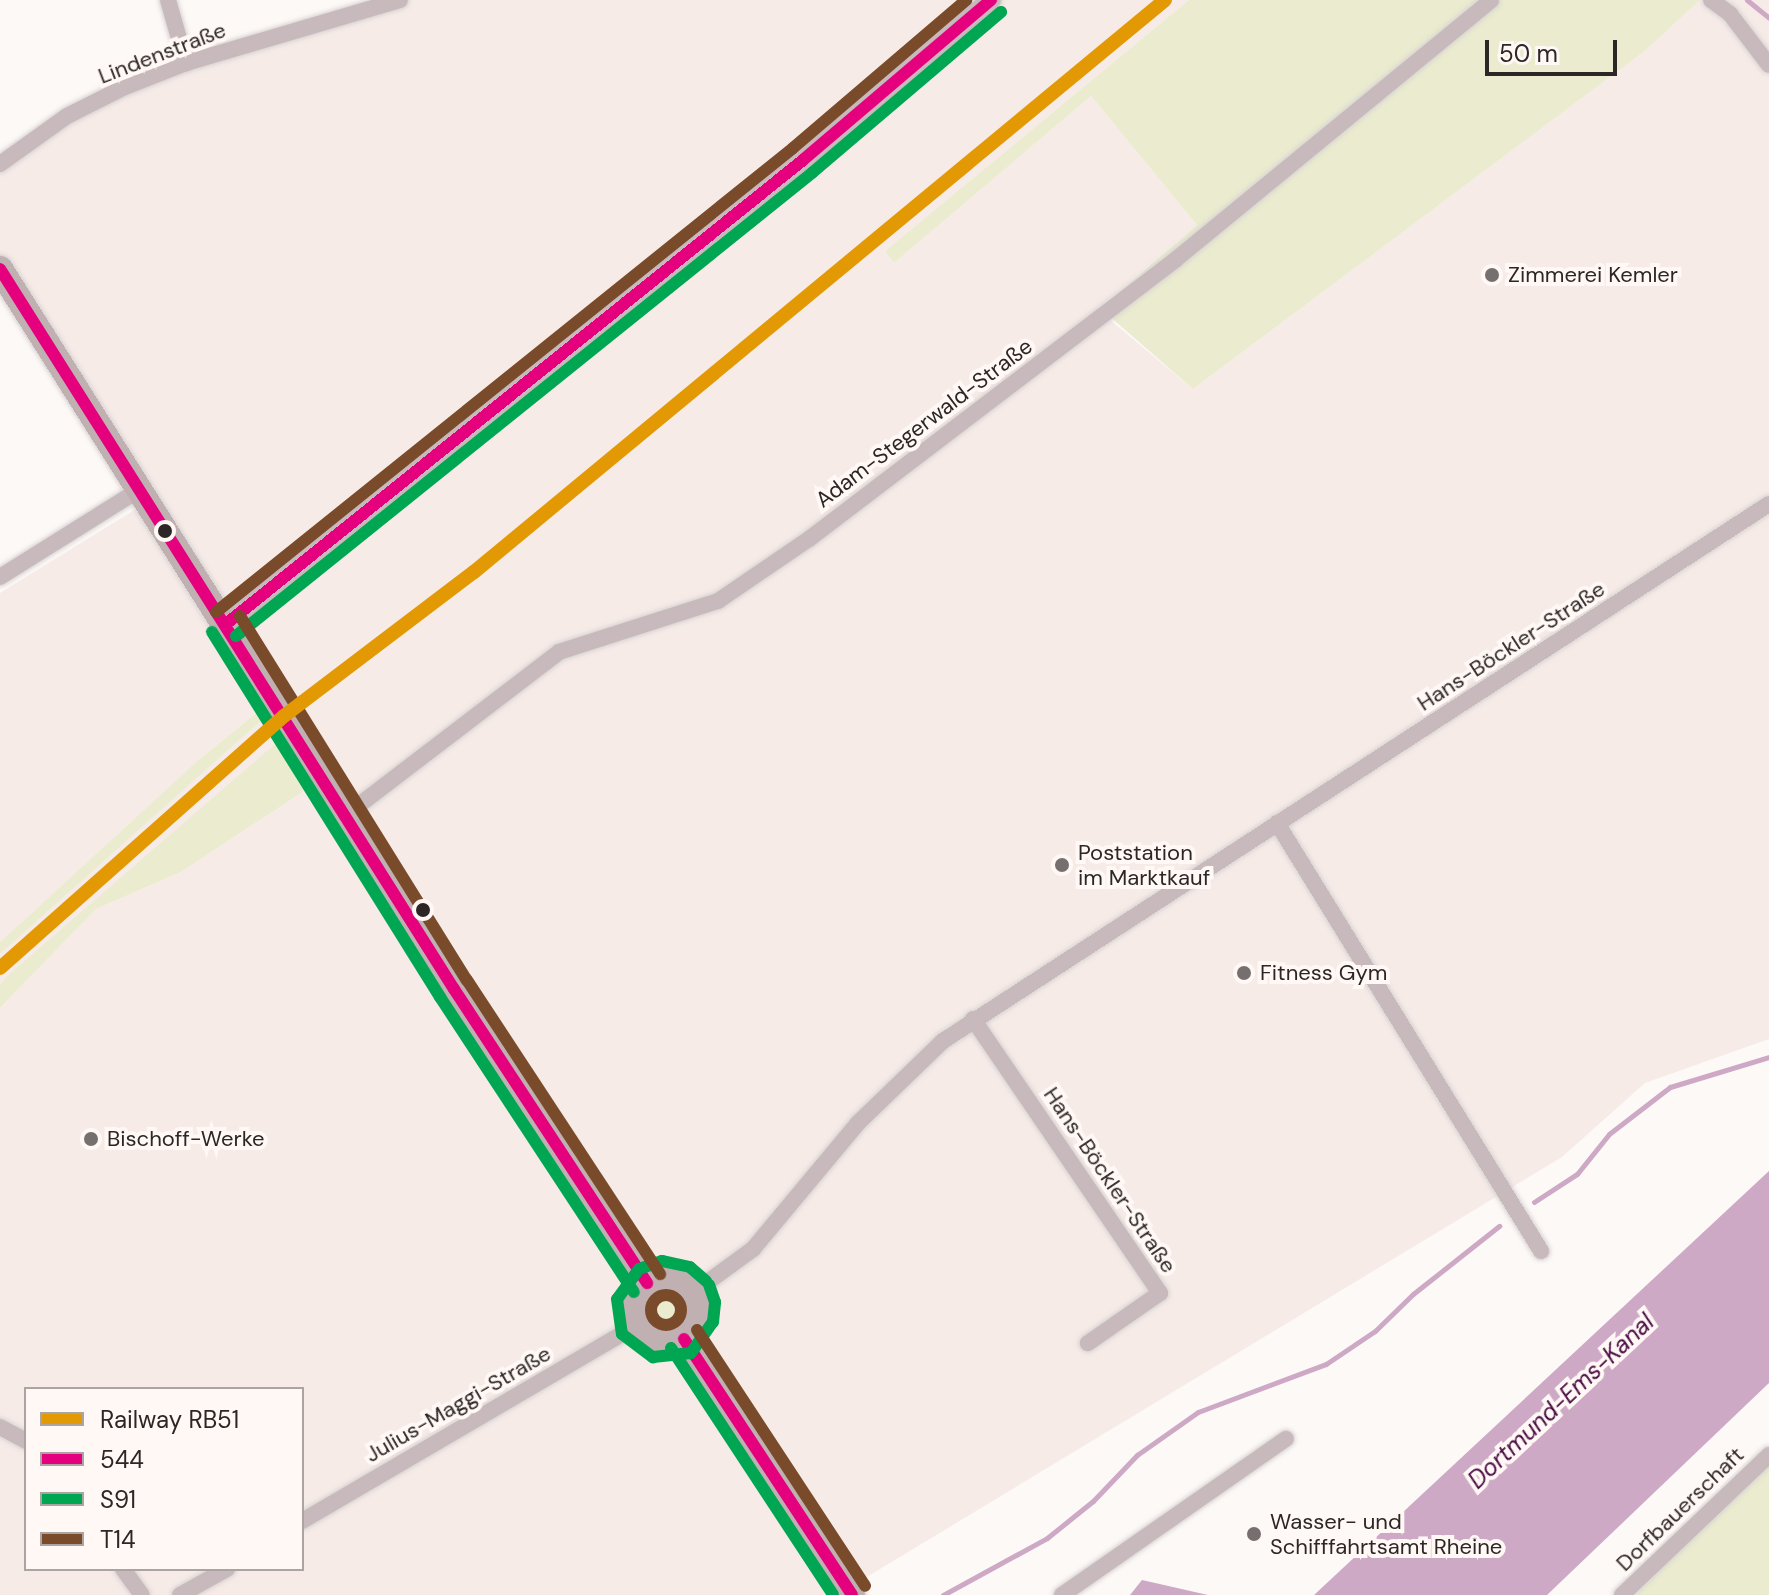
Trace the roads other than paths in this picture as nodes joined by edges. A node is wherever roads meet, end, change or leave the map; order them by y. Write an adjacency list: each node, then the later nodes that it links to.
1 (168, 0): 6 (street)
2 (400, 0): 6 (street, Lindenstraße)
3 (991, 0): 13 (street)
4 (1491, 0): 14 (street, Adam-Stegerwald-Straße)
5 (1711, 0): 7 (street)
6 (186, 63): 8 (street, Lindenstraße)
7 (1769, 65)
8 (0, 164)
9 (0, 269): 10 (main road)
10 (142, 488): 12 (street); 13 (main road)
11 (1769, 504): 15 (street, Hans-Böckler-Straße)
12 (0, 577)
13 (226, 624): 14 (main road)
14 (346, 815): 18 (main road)
15 (1277, 823): 16 (street, Hans-Böckler-Straße); 17 (street)
16 (973, 1019): 19 (street, Hans-Böckler-Straße); 22 (street, Hans-Böckler-Straße)
17 (1541, 1251)
18 (647, 1283): 19 (main road); 20 (main road)
19 (694, 1292): 21 (main road)
20 (636, 1326): 21 (main road); 27 (street, Julius-Maggi-Straße)
21 (684, 1339): 32 (main road)
22 (1088, 1343)
23 (0, 1427): 25 (street)
24 (1286, 1439): 33 (street)
25 (24, 1440)
26 (1769, 1455): 34 (street, Dorfbauerschaft)
27 (304, 1520)
28 (124, 1571): 30 (street)
29 (223, 1571): 31 (street)
30 (142, 1595)
31 (180, 1595)
32 (852, 1595)
33 (1062, 1595)
34 (1622, 1595)

